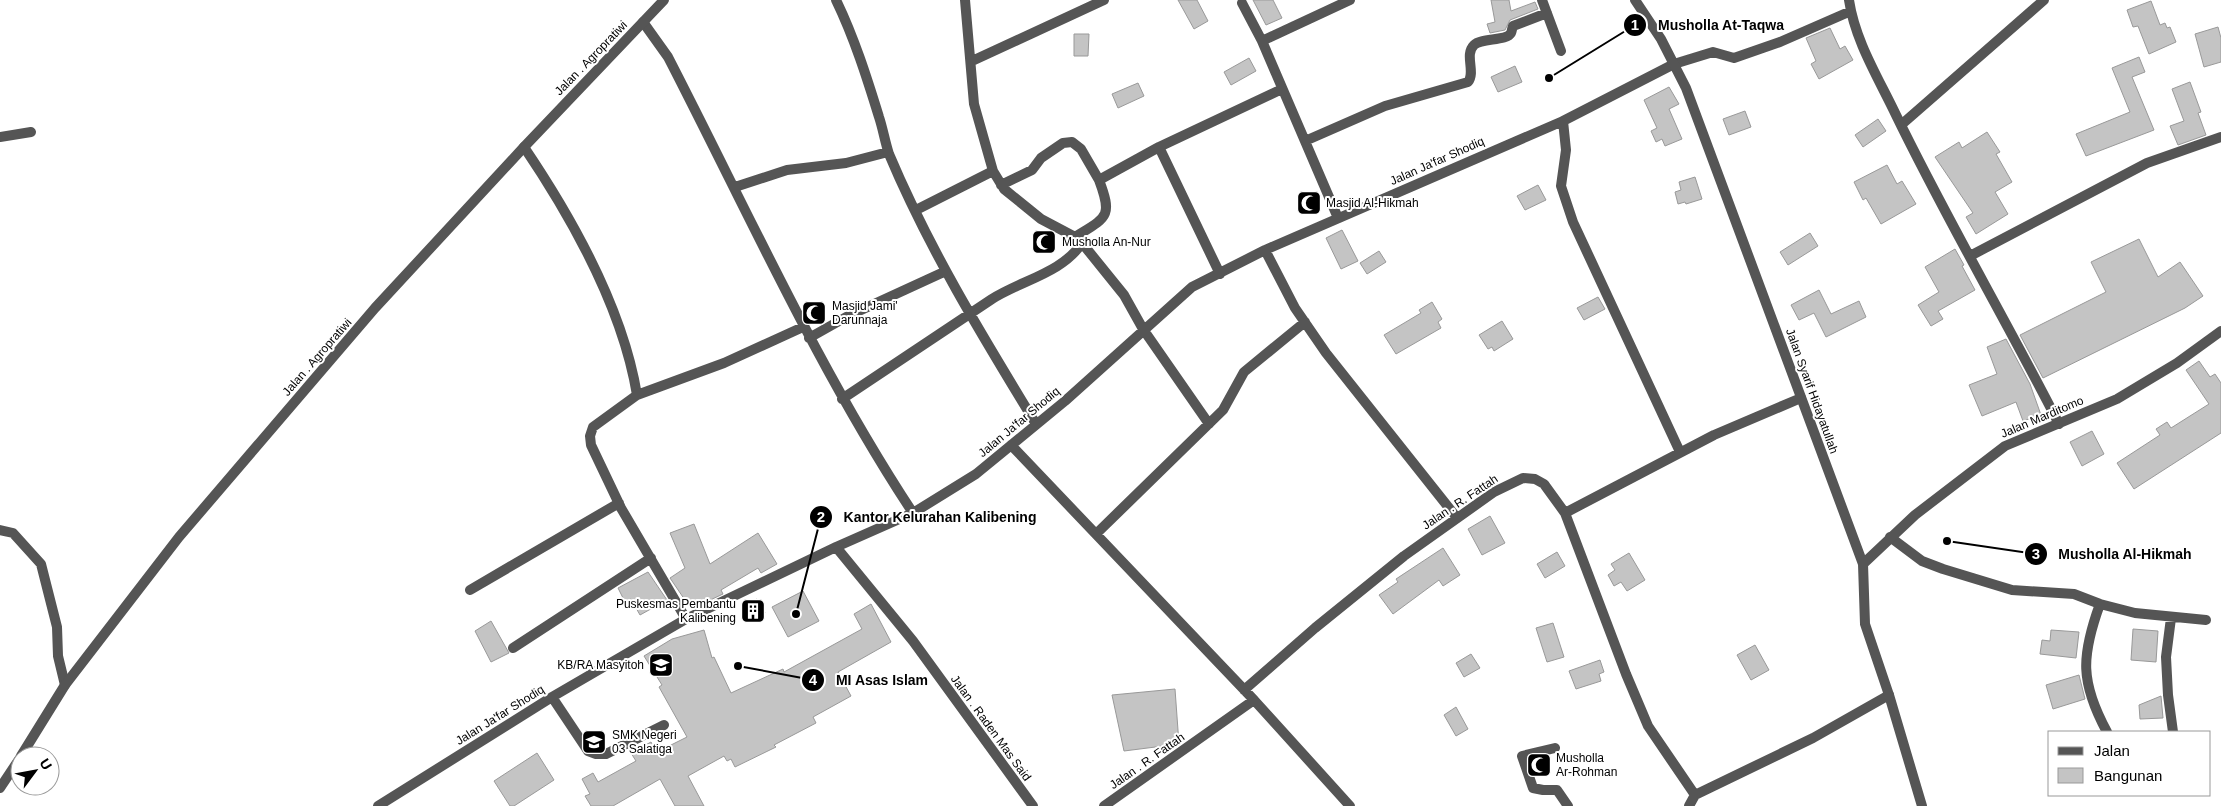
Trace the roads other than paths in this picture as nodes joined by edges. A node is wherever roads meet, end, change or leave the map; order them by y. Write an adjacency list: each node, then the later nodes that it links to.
1 (664, 0): 13 (street, Jalan . Agropratiwi)
2 (836, 0): 27 (street)
3 (965, 0): 16 (street)
4 (1104, 0): 16 (street)
5 (1350, 0): 14 (street)
6 (1542, 0): 12 (street)
7 (1635, 0): 17 (street, Jalan Syarif Hidayatullah)
8 (1850, 0): 11 (street)
9 (2044, 0): 20 (street)
10 (1242, 2): 14 (street)
11 (1851, 11): 17 (street, Jalan Ja'far Shodiq); 20 (street)
12 (1547, 13): 15 (street); 24 (street)
13 (643, 22): 25 (street, Jalan . Agropratiwi); 31 (street)
14 (1262, 41): 18 (street)
15 (1561, 51)
16 (972, 61): 28 (street)
17 (1674, 64): 19 (street, Jalan Ja'far Shodiq); 46 (street, Jalan Syarif Hidayatullah)
18 (1282, 89): 24 (street); 26 (street)
19 (1563, 121): 33 (street, Jalan Ja'far Shodiq); 52 (street)
20 (1901, 125): 36 (street)
21 (31, 132): 23 (street)
22 (2221, 136): 36 (street)
23 (0, 137)
24 (1305, 141): 33 (street)
25 (524, 146): 45 (street); 69 (street, Jalan . Agropratiwi)
26 (1159, 147): 29 (street); 38 (street)
27 (888, 152): 31 (street); 32 (street)
28 (993, 171): 30 (street); 32 (street)
29 (1099, 180): 30 (street); 34 (street)
30 (1001, 185): 34 (street)
31 (734, 187): 41 (street)
32 (916, 210): 37 (street)
33 (1338, 218): 35 (street, Jalan Ja'far Shodiq)
34 (1078, 240): 39 (street); 42 (street)
35 (1265, 250): 38 (street, Jalan Ja'far Shodiq); 40 (street)
36 (1970, 256): 50 (street)
37 (946, 271): 39 (street); 44 (street)
38 (1220, 274): 42 (street, Jalan Ja'far Shodiq)
39 (970, 315): 47 (street); 48 (street)
40 (1305, 322): 49 (street); 56 (street)
41 (803, 327): 44 (street); 45 (street)
42 (1143, 329): 48 (street, Jalan Ja'far Shodiq); 49 (street)
43 (2221, 331): 50 (street, Jalan Marditomo)
44 (809, 338): 47 (street)
45 (637, 395): 53 (street)
46 (1801, 398): 52 (street); 62 (street, Jalan Syarif Hidayatullah)
47 (842, 399): 54 (street)
48 (1036, 424): 51 (street, Jalan Ja'far Shodiq)
49 (1209, 424): 58 (street)
50 (2059, 424): 59 (street, Jalan Marditomo)
51 (1011, 445): 54 (street, Jalan Ja'far Shodiq); 58 (street)
52 (1680, 452): 55 (street)
53 (619, 503): 61 (street); 63 (street)
54 (913, 513): 60 (street, Jalan Ja'far Shodiq)
55 (1565, 513): 56 (street, Jalan . R. Fattah); 81 (street, Jalan . R. Fattah)
56 (1456, 518): 70 (street, Jalan . R. Fattah)
57 (0, 530): 69 (street)
58 (1096, 534): 70 (street)
59 (1890, 537): 62 (street, Jalan Marditomo); 64 (street)
60 (836, 547): 66 (street, Jalan Ja'far Shodiq); 83 (street, Jalan . Raden Mas Said)
61 (651, 558): 66 (street); 68 (street)
62 (1863, 564): 71 (street, Jalan Syarif Hidayatullah)
63 (470, 590)
64 (2100, 604): 65 (street); 75 (street)
65 (2171, 618): 67 (street); 76 (street)
66 (686, 619): 72 (street, Jalan Ja'far Shodiq)
67 (2206, 620)
68 (513, 648)
69 (65, 685): 77 (street, Jalan . Agropratiwi)
70 (1244, 690): 73 (street)
71 (1889, 695): 81 (street); 88 (street, Jalan Syarif Hidayatullah)
72 (552, 697): 74 (street); 82 (street, Jalan Ja'far Shodiq)
73 (1254, 700): 84 (street, Jalan . R. Fattah); 85 (street)
74 (664, 725)
75 (2106, 731)
76 (2173, 731)
77 (28, 746)
78 (1555, 748): 86 (street)
79 (10, 773): 80 (street, Jalan . Agropratiwi)
80 (0, 788)
81 (1695, 794): 87 (street)
82 (378, 806)
83 (1033, 806)
84 (1104, 806)
85 (1350, 806)
86 (1568, 806)
87 (1689, 806)
88 (1922, 806)

